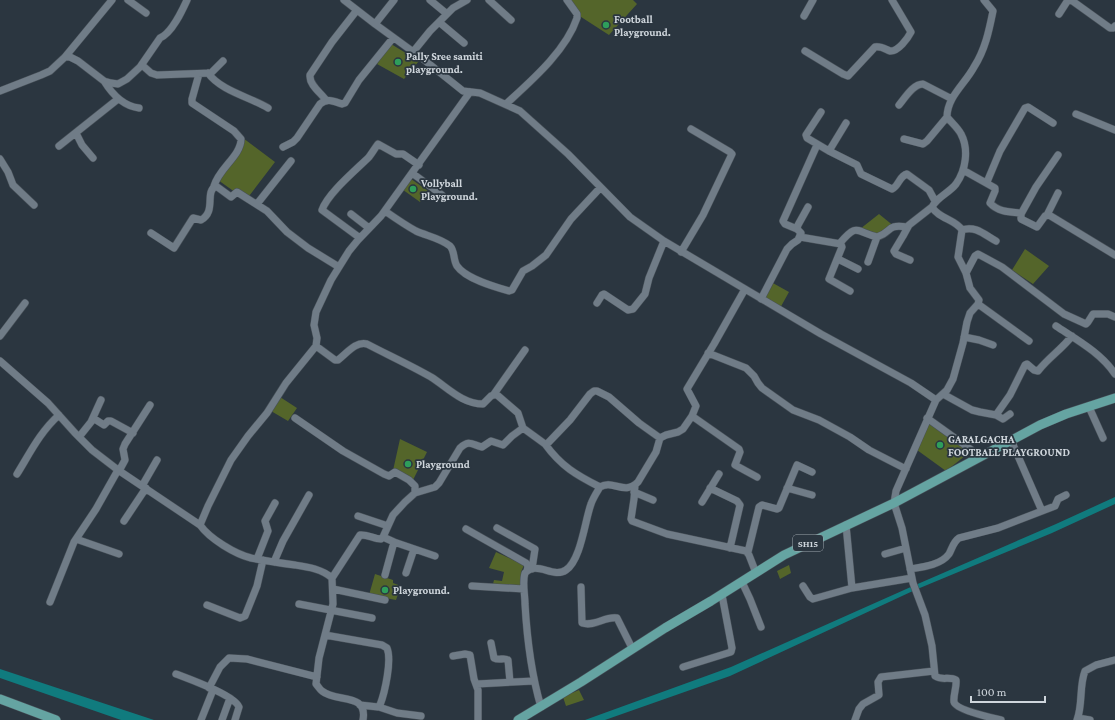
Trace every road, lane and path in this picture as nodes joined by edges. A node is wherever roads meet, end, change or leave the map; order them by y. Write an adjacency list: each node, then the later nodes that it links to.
1 (112, 0): 29 (street)
2 (128, 0): 17 (street)
3 (188, 0): 31 (street)
4 (344, 0): 16 (street)
5 (394, 0): 23 (street)
6 (430, 0): 18 (street)
7 (467, 0): 15 (street)
8 (489, 0): 21 (street)
9 (567, 0): 40 (street)
10 (813, 0): 20 (street)
11 (892, 0): 27 (street)
12 (984, 0): 38 (street)
13 (1068, 0): 19 (street)
14 (1072, 0): 24 (street)
15 (457, 2): 18 (street)
16 (357, 10): 23 (street); 39 (street)
17 (146, 13)
18 (447, 14): 22 (street)
19 (1058, 14)
20 (804, 16)
21 (511, 20)
22 (439, 22): 26 (street); 28 (street)
23 (374, 24): 25 (street)
24 (1115, 26)
25 (393, 38): 28 (street); 39 (street)
26 (464, 43)
27 (806, 51)
28 (413, 52): 36 (street)
29 (65, 57): 34 (street); 35 (street)
30 (223, 61): 32 (street)
31 (142, 65): 33 (street); 34 (street)
32 (208, 73): 33 (street); 43 (street)
33 (199, 74): 65 (street)
34 (104, 81): 37 (street)
35 (0, 91)
36 (470, 92): 40 (street); 61 (street)
37 (118, 99): 42 (street); 51 (street)
38 (952, 99): 41 (street); 46 (street)
39 (326, 100): 55 (street)
40 (506, 104): 66 (street)
41 (898, 105)
42 (139, 108)
43 (268, 108)
44 (821, 112): 53 (street)
45 (1076, 114): 50 (street)
46 (947, 117): 52 (street); 62 (street)
47 (846, 123): 56 (street)
48 (1053, 123): 64 (street)
49 (691, 129): 88 (street)
50 (1115, 130)
51 (76, 133): 54 (street); 58 (street)
52 (904, 139)
53 (817, 145): 56 (street); 79 (street)
54 (59, 146)
55 (283, 147)
56 (829, 151): 70 (street)
57 (1058, 154): 75 (street)
58 (93, 158)
59 (0, 159): 71 (street)
60 (291, 161): 69 (street)
61 (419, 165): 63 (street); 84 (street)
62 (963, 170): 64 (street); 70 (street)
63 (412, 174): 68 (street); 73 (street)
64 (987, 182): 75 (street)
65 (214, 186): 69 (street); 81 (street)
66 (600, 188): 73 (street); 85 (street)
67 (1058, 193): 76 (street)
68 (442, 195)
69 (257, 204): 93 (street)
70 (934, 204): 77 (street); 80 (street)
71 (34, 205)
72 (808, 206): 79 (street)
73 (385, 211): 78 (street)
74 (351, 214): 78 (street)
75 (1021, 214): 76 (street)
76 (1047, 215): 89 (street)
77 (907, 227): 83 (street); 91 (street)
78 (369, 228): 84 (street)
79 (797, 228): 82 (street)
80 (962, 230): 86 (street); 95 (street)
81 (151, 233)
82 (800, 237): 87 (street); 98 (street)
83 (877, 237): 87 (street); 92 (street)
84 (360, 238): 93 (street)
85 (664, 241): 88 (street); 100 (street)
86 (996, 241)
87 (840, 243): 90 (street)
88 (681, 252): 96 (street)
89 (1115, 256)
90 (838, 258): 94 (street); 97 (street)
91 (910, 260)
92 (868, 262)
93 (338, 268): 109 (street)
94 (858, 269)
95 (966, 273): 101 (street); 102 (street)
96 (745, 289): 98 (street); 111 (street)
97 (850, 291)
98 (761, 299): 118 (street)
99 (25, 303): 104 (street)
100 (597, 303)
101 (978, 304): 106 (street); 107 (street)
102 (1115, 317)
103 (1056, 326): 105 (street)
104 (0, 336)
105 (1072, 336): 113 (street); 123 (street)
106 (964, 338): 108 (street); 115 (street)
107 (1029, 341)
108 (993, 345)
109 (316, 346): 114 (street); 159 (street)
110 (525, 350): 114 (street)
111 (708, 353): 124 (street); 137 (street)
112 (0, 361): 122 (street)
113 (1115, 374)
114 (494, 394): 128 (street)
115 (943, 394): 118 (street); 123 (street)
116 (1115, 398): 120 (main road, SH15)
117 (101, 400): 125 (street)
118 (936, 400): 127 (street)
119 (150, 405): 129 (street)
120 (1089, 407): 132 (street); 133 (main road, SH15)
121 (1010, 414): 123 (street)
122 (59, 415): 130 (street); 140 (street)
123 (996, 415)
124 (692, 416): 131 (street); 142 (street)
125 (92, 418): 129 (street); 130 (street)
126 (295, 418): 148 (street)
127 (927, 418): 135 (street); 137 (street)
128 (523, 428): 134 (street); 148 (street)
129 (133, 433): 138 (street)
130 (79, 437): 138 (street)
131 (660, 438): 134 (street); 147 (street)
132 (1103, 438)
133 (1011, 440): 135 (main road, SH15); 156 (street)
134 (544, 444): 144 (street)
135 (980, 456): 155 (main road, SH15)
136 (157, 460): 143 (street)
137 (906, 469): 155 (street)
138 (118, 470): 143 (street); 165 (street)
139 (812, 472): 146 (street)
140 (17, 474)
141 (719, 474): 145 (street)
142 (758, 478)
143 (144, 487): 158 (street); 159 (street)
144 (600, 487): 147 (street); 177 (street)
145 (710, 488): 153 (street); 167 (street)
146 (787, 488): 150 (street); 170 (street)
147 (635, 489): 152 (street); 167 (street)
148 (415, 493): 160 (street)
149 (309, 495): 175 (street)
150 (812, 495)
151 (1066, 495): 156 (street)
152 (653, 500)
153 (702, 502)
154 (275, 503): 174 (street)
155 (894, 503): 161 (main road, SH15); 168 (street)
156 (1042, 511): 176 (street)
157 (358, 516): 160 (street)
158 (124, 521)
159 (200, 525): 174 (street)
160 (388, 526): 164 (street)
161 (846, 526): 178 (main road, SH15); 187 (street)
162 (497, 528): 177 (street)
163 (466, 529): 177 (street)
164 (383, 537): 166 (street); 181 (street)
165 (76, 539): 171 (street); 192 (street)
166 (394, 542): 169 (street); 180 (street)
167 (730, 548): 170 (street)
168 (906, 548): 172 (street); 176 (street)
169 (414, 549): 173 (street); 179 (street)
170 (748, 552): 178 (street)
171 (119, 554)
172 (885, 554)
173 (435, 556)
174 (260, 560): 175 (street); 194 (street)
175 (274, 562): 181 (street)
176 (910, 569): 182 (street)
177 (530, 570): 189 (street)
178 (756, 573): 183 (main road, SH15)
179 (406, 574)
180 (385, 575)
181 (332, 578): 188 (street)
182 (913, 581): 187 (street); 204 (street)
183 (742, 582): 190 (main road, SH15); 197 (street)
184 (472, 586): 189 (street)
185 (803, 586): 187 (street)
186 (581, 587): 200 (street)
187 (852, 588)
188 (333, 589): 191 (street); 195 (street)
189 (524, 589): 207 (street)
190 (722, 595): 200 (main road, SH15); 203 (street)
191 (385, 600)
192 (50, 602)
193 (299, 604): 195 (street)
194 (207, 605)
195 (331, 611): 196 (street); 198 (street)
196 (372, 618)
197 (761, 627)
198 (325, 635): 206 (street); 214 (street)
199 (491, 643): 208 (street)
200 (632, 648): 215 (main road, SH15)
201 (453, 656): 209 (street)
202 (1115, 660): 217 (street)
203 (684, 667)
204 (934, 671): 225 (street); 226 (street)
205 (176, 674): 210 (street)
206 (317, 677): 210 (street); 213 (street)
207 (534, 681): 208 (street); 215 (street)
208 (510, 682): 209 (street)
209 (476, 684): 223 (street)
210 (211, 689): 211 (street); 219 (street)
211 (230, 698): 220 (street); 221 (street)
212 (0, 699): 218 (main road)
213 (360, 705): 214 (street); 222 (street)
214 (379, 707): 216 (street)
215 (541, 707): 224 (main road, SH15)
216 (422, 716)
217 (1077, 719): 227 (street)
218 (56, 720)
219 (201, 720)
220 (222, 720)
221 (235, 720)
222 (363, 720)
223 (478, 720)
224 (518, 720)
225 (856, 720)
226 (1001, 720)
227 (1090, 720)

